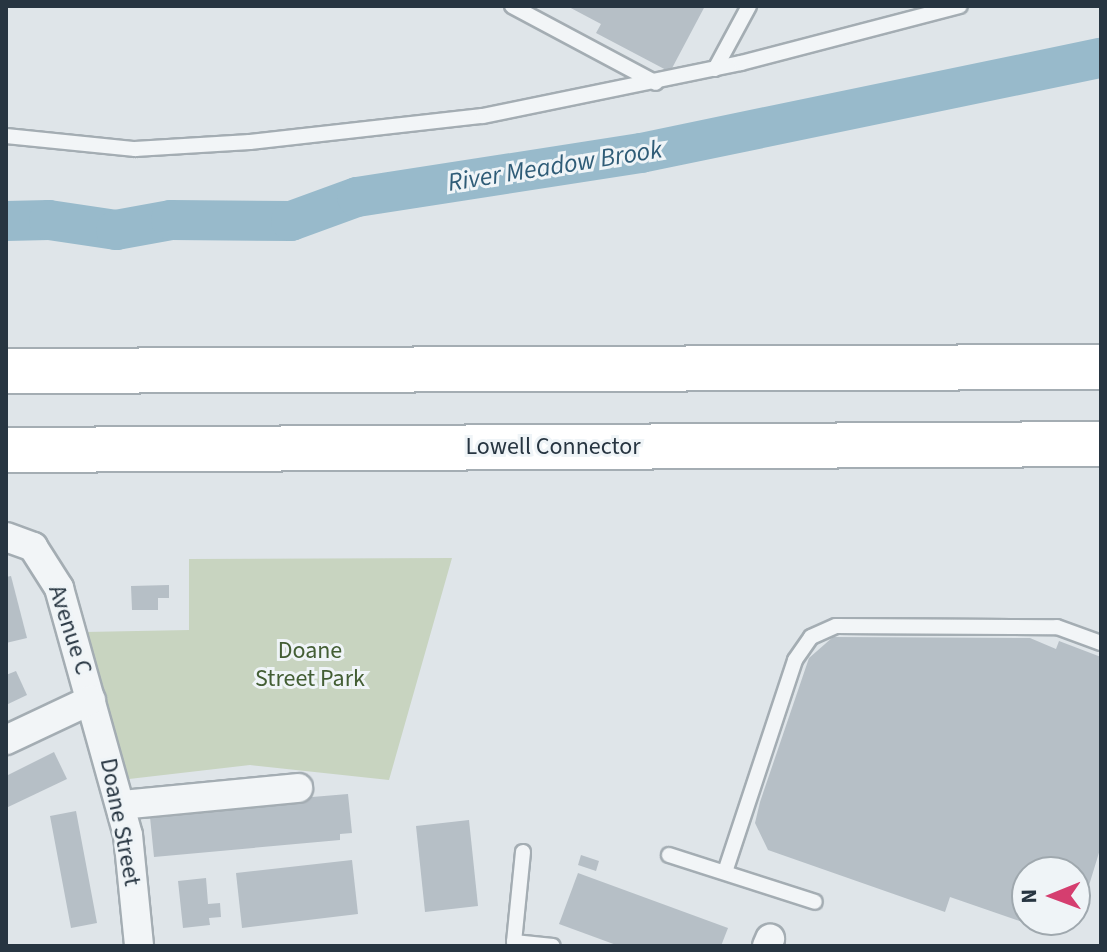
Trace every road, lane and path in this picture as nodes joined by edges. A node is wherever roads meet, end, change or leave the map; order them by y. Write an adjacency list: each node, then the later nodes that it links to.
1 (512, 6): 5 (lane)
2 (749, 6): 4 (lane)
3 (960, 6): 4 (lane)
4 (715, 69): 5 (lane)
5 (656, 83): 6 (lane)
6 (6, 136)
7 (1101, 367): 8 (highway)
8 (6, 368)
9 (1101, 444): 10 (highway, Lowell Connector)
10 (6, 452)
11 (6, 537): 13 (street, Avenue C)
12 (1101, 643): 19 (lane)
13 (91, 700): 14 (street); 16 (street, Doane Street)
14 (6, 740)
15 (298, 788): 16 (street)
16 (121, 805): 21 (street, Doane Street)
17 (523, 852): 22 (lane)
18 (669, 855): 19 (lane)
19 (725, 872): 20 (lane)
20 (815, 902)
21 (139, 946)
22 (553, 946)

